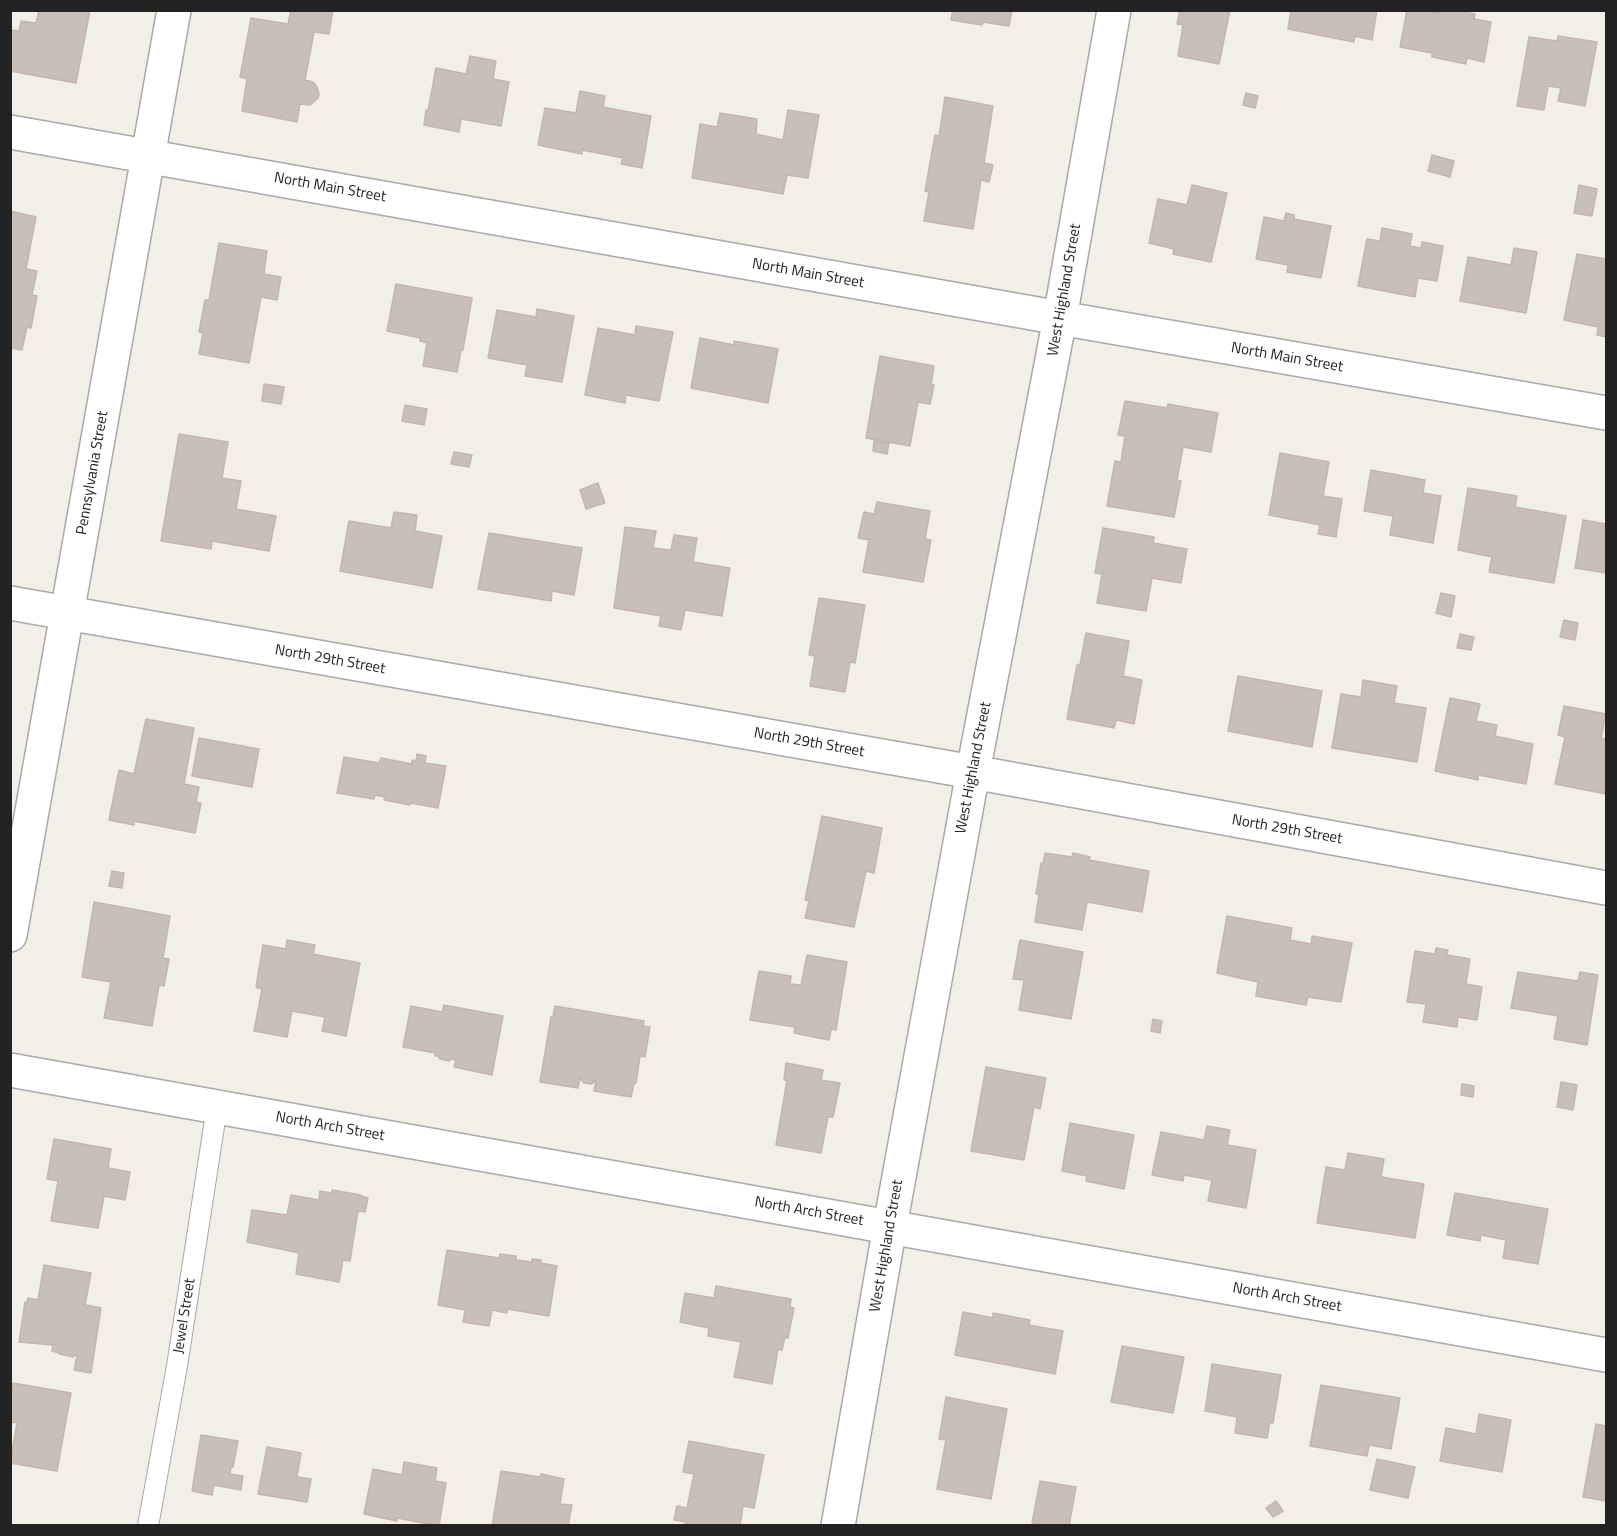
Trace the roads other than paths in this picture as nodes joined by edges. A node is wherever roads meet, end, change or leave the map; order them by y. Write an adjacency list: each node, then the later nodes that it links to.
1 (174, 10): 4 (street, Pennsylvania Street)
2 (1114, 10): 5 (street, West Highland Street)
3 (10, 132): 4 (street, North Main Street)
4 (148, 156): 5 (street, North Main Street); 8 (street, Pennsylvania Street)
5 (1060, 318): 6 (street, North Main Street); 9 (street, West Highland Street)
6 (1606, 413)
7 (10, 603): 8 (street, North 29th Street)
8 (68, 614): 9 (street, North 29th Street); 11 (street, Pennsylvania Street)
9 (973, 772): 10 (street, North 29th Street); 14 (street, West Highland Street)
10 (1606, 888)
11 (10, 934)
12 (10, 1070): 13 (street, North Arch Street)
13 (217, 1107): 14 (street, North Arch Street); 16 (lane, Jewel Street)
14 (890, 1226): 15 (street, North Arch Street); 17 (street, West Highland Street)
15 (1606, 1355)
16 (148, 1526)
17 (838, 1526)

